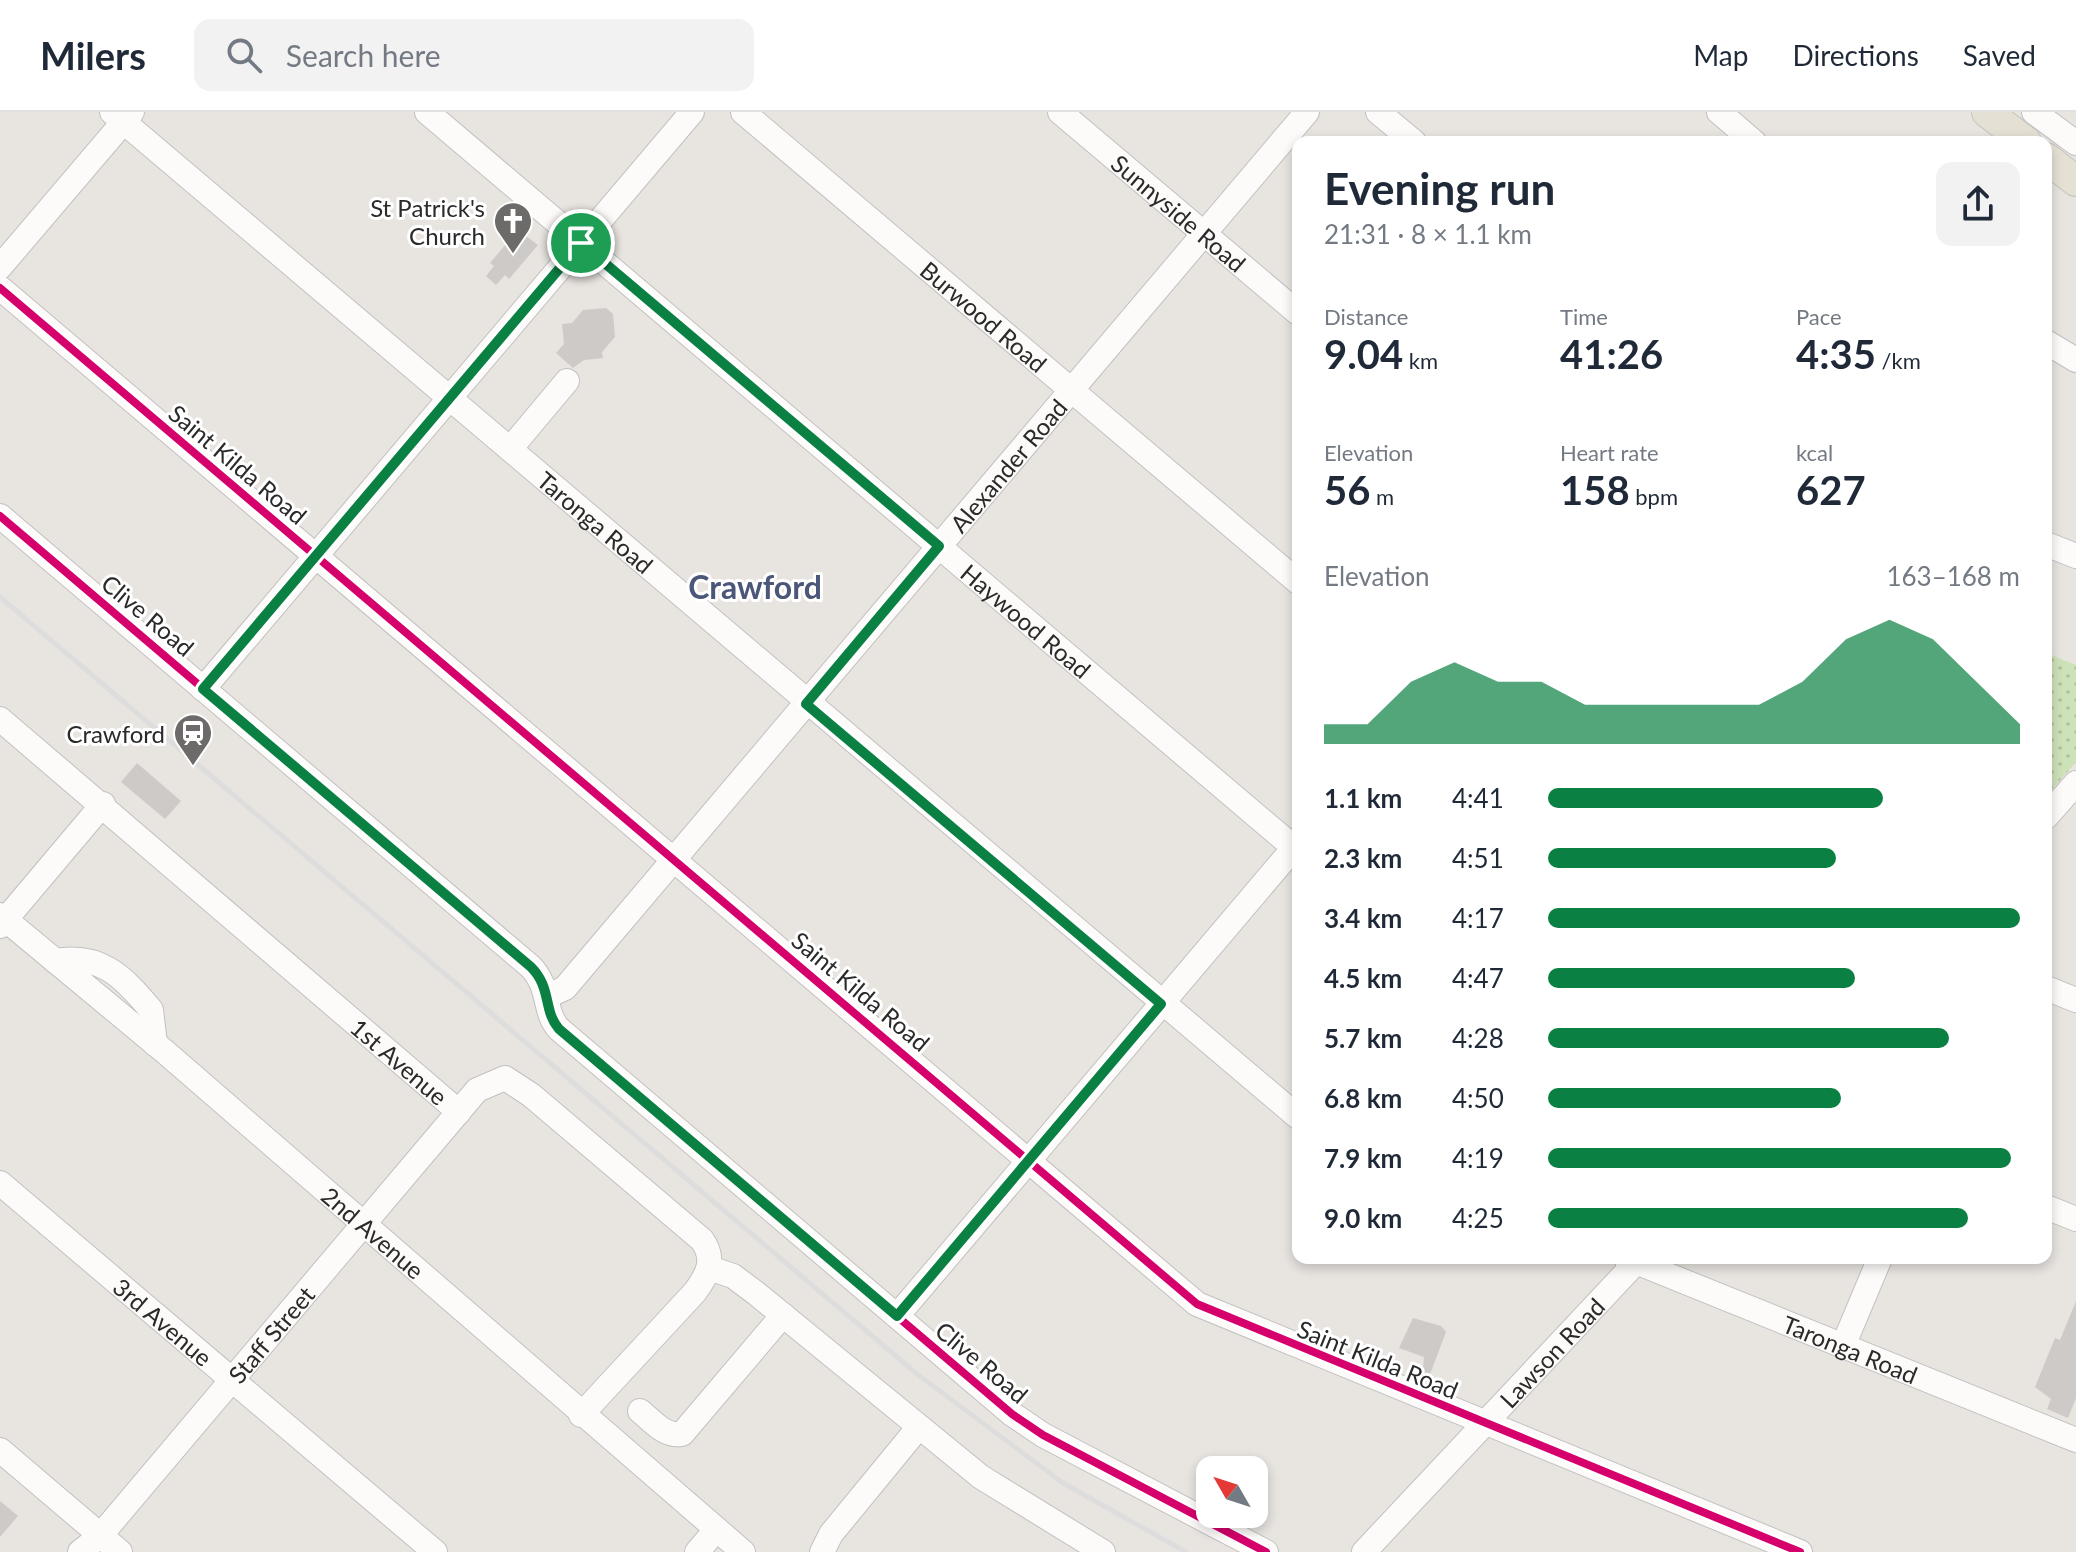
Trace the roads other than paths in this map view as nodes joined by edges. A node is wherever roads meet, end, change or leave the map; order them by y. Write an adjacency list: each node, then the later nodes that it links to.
1 (427, 112): 18 (street, Haywood Road)
2 (692, 112): 18 (street)
3 (743, 112): 25 (street, Burwood Road)
4 (1060, 112): 17 (street, Sunnyside Road)
5 (1307, 112): 17 (street, Alexander Road)
6 (1378, 112): 11 (street)
7 (1719, 112): 12 (street)
8 (1987, 112): 13 (main road)
9 (2034, 112): 14 (street)
10 (123, 115): 19 (street); 26 (street, Taronga Road)
11 (1407, 136)
12 (1747, 136)
13 (2018, 136)
14 (2076, 143)
15 (2052, 163): 16 (main road)
16 (2076, 181)
17 (1204, 234): 21 (street, Sunnyside Road); 25 (street, Alexander Road)
18 (581, 243): 26 (street); 29 (street, Haywood Road)
19 (0, 267)
20 (0, 288): 31 (street, Saint Kilda Road)
21 (1292, 308)
22 (2052, 346): 23 (street)
23 (2076, 360)
24 (567, 381): 27 (street)
25 (1072, 390): 29 (street, Alexander Road); 33 (street, Burwood Road)
26 (449, 398): 27 (street, Taronga Road); 31 (street)
27 (510, 449): 35 (street, Taronga Road)
28 (0, 516): 34 (street, Clive Road)
29 (939, 546): 35 (street, Alexander Road); 40 (street, Haywood Road)
30 (2052, 546): 32 (street)
31 (315, 556): 34 (street); 42 (street, Saint Kilda Road)
32 (2076, 556)
33 (1292, 577)
34 (203, 689): 45 (street, Clive Road)
35 (806, 704): 42 (street, Alexander Road); 47 (street, Taronga Road)
36 (0, 719): 38 (street, 1st Avenue)
37 (2076, 783): 39 (street)
38 (103, 804): 43 (street); 48 (street, 1st Avenue)
39 (2052, 810)
40 (1292, 843)
41 (1292, 853): 47 (street)
42 (674, 859): 45 (street, Alexander Road); 50 (street, Saint Kilda Road)
43 (2, 921): 54 (street, 2nd Avenue)
44 (2052, 990): 46 (street)
45 (548, 996): 60 (street, Clive Road)
46 (2076, 1000)
47 (1161, 1004): 49 (street, Taronga Road); 50 (street)
48 (459, 1112): 54 (street, Staff Street); 58 (street, 1st Avenue)
49 (1292, 1112)
50 (1029, 1159): 60 (street); 65 (street, Saint Kilda Road)
51 (0, 1183): 62 (street, 3rd Avenue)
52 (2052, 1209): 53 (street)
53 (2076, 1219)
54 (364, 1224): 62 (street, Staff Street); 64 (street, 2nd Avenue)
55 (1629, 1264): 65 (street, Lawson Road)
56 (1646, 1264): 61 (street, Taronga Road)
57 (1877, 1264): 61 (street)
58 (709, 1268): 59 (street); 64 (street)
59 (783, 1315): 63 (street); 66 (street)
60 (897, 1316): 78 (street, Clive Road)
61 (1843, 1346): 67 (street, Taronga Road)
62 (232, 1380): 70 (street, Staff Street); 73 (street, 3rd Avenue)
63 (640, 1411)
64 (581, 1415): 69 (street, 2nd Avenue)
65 (1484, 1423): 79 (street, Lawson Road); 80 (street, Saint Kilda Road)
66 (918, 1428): 76 (street); 77 (street)
67 (2076, 1440)
68 (0, 1450): 70 (street)
69 (716, 1530): 74 (street); 75 (street, 2nd Avenue)
70 (100, 1536): 71 (street, Staff Street); 72 (street)
71 (80, 1552)
72 (120, 1552)
73 (435, 1552)
74 (697, 1552)
75 (743, 1552)
76 (822, 1552)
77 (1103, 1552)
78 (1266, 1552)
79 (1364, 1552)
80 (1800, 1552)

